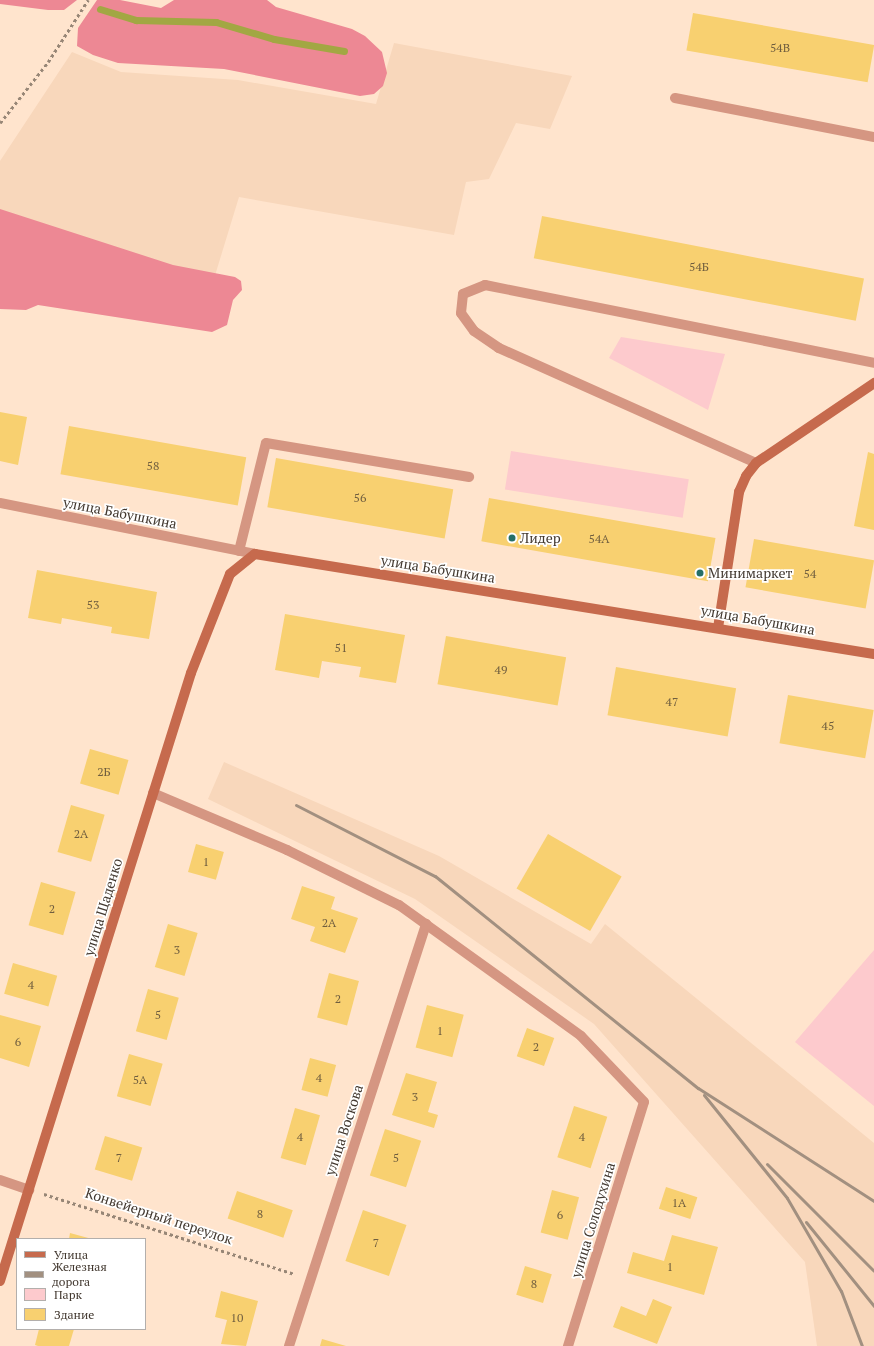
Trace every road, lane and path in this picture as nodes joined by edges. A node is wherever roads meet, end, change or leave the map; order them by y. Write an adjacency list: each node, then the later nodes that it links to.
1 (88, 0): 3 (path)
2 (675, 98): 4 (street)
3 (0, 123)
4 (874, 137)
5 (874, 363): 7 (street)
6 (874, 383): 7 (street)
7 (756, 463): 12 (street)
8 (469, 477): 10 (street)
9 (0, 503): 10 (street, улица Бабушкина)
10 (240, 551): 11 (street, улица Бабушкина)
11 (255, 554): 12 (street, улица Бабушкина); 14 (street, улица Щаденко)
12 (718, 628): 13 (street, улица Бабушкина)
13 (874, 654)
14 (153, 793): 15 (street); 17 (street, улица Щаденко)
15 (426, 924): 18 (street, улица Воскова); 21 (street, улица Солодухина)
16 (0, 1180): 17 (street)
17 (29, 1190): 18 (path, Конвейерный переулок); 19 (street, улица Щаденко)
18 (310, 1279): 20 (street, улица Воскова)
19 (0, 1281)
20 (289, 1346)
21 (568, 1346)

